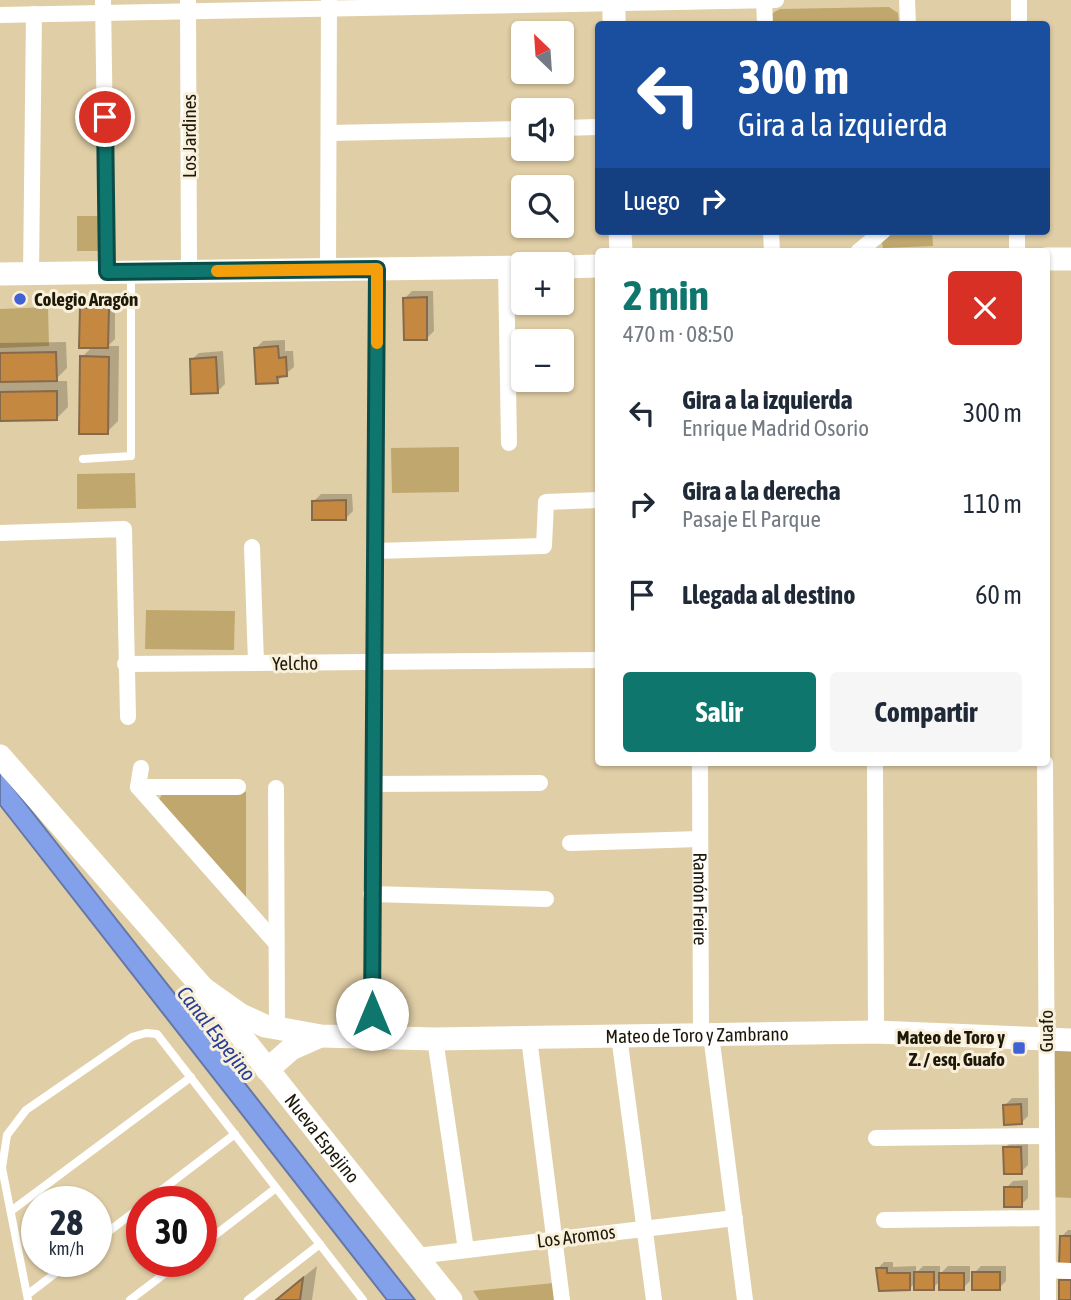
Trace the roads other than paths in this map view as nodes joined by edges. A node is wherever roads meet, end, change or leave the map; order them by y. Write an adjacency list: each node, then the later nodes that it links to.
1 (764, 0): 2 (street); 8 (street); 11 (street)
2 (776, 0)
3 (907, 0): 12 (street)
4 (1019, 0): 13 (street)
5 (329, 5): 6 (street); 8 (street); 17 (street)
6 (188, 6): 7 (street); 27 (street, Los Jardines)
7 (104, 7): 9 (street); 28 (street)
8 (614, 10)
9 (34, 14): 10 (street); 31 (street)
10 (0, 15)
11 (765, 21)
12 (908, 21)
13 (1019, 21)
14 (595, 127): 15 (street)
15 (574, 128)
16 (511, 129): 17 (street)
17 (329, 133): 26 (street)
18 (878, 235): 19 (street)
19 (863, 248)
20 (1050, 259): 21 (street)
21 (1071, 259)
22 (595, 266): 24 (street)
23 (511, 267): 25 (street)
24 (574, 267)
25 (377, 269): 26 (street); 38 (street)
26 (328, 270): 27 (street)
27 (189, 271): 29 (street)
28 (107, 272): 29 (street); 31 (street)
29 (131, 272): 34 (lane)
30 (0, 274): 31 (street)
31 (31, 274)
32 (513, 315): 33 (street)
33 (509, 443)
34 (83, 458)
35 (595, 500): 38 (street)
36 (0, 533): 42 (street)
37 (252, 547): 41 (street)
38 (376, 551): 40 (street)
39 (595, 660): 40 (street, Yelcho)
40 (375, 662): 41 (street, Yelcho); 50 (street)
41 (256, 663): 42 (street, Yelcho)
42 (125, 664): 43 (street)
43 (128, 717)
44 (0, 756): 59 (street, Nueva Espejino)
45 (700, 766): 54 (street, Ramón Freire)
46 (875, 766): 61 (street)
47 (1045, 766): 68 (street, Guafo)
48 (141, 768): 51 (street)
49 (540, 783): 50 (street)
50 (373, 784): 56 (street)
51 (138, 787): 52 (street); 58 (street)
52 (237, 787)
53 (276, 788): 58 (street)
54 (700, 839): 55 (street); 62 (street, Ramón Freire)
55 (570, 843)
56 (371, 894): 57 (street); 65 (street)
57 (546, 899)
58 (276, 943): 60 (street)
59 (203, 988): 60 (street, Mateo de Toro y Zambrano); 70 (street, Nueva Espejino)
60 (277, 1030): 63 (street, Mateo de Toro y Zambrano); 70 (street)
61 (876, 1032): 62 (street, Mateo de Toro y Zambrano); 68 (street, Mateo de Toro y Zambrano)
62 (706, 1035): 64 (street, Mateo de Toro y Zambrano); 79 (street, Ramón Freire)
63 (321, 1036): 65 (street, Mateo de Toro y Zambrano); 70 (street, Mateo de Toro y Zambrano)
64 (619, 1036): 66 (street, Mateo de Toro y Zambrano); 82 (street)
65 (372, 1038): 67 (street, Mateo de Toro y Zambrano)
66 (529, 1038): 67 (street, Mateo de Toro y Zambrano); 85 (street)
67 (435, 1039): 87 (street)
68 (1046, 1040): 69 (street, Mateo de Toro y Zambrano); 73 (street, Guafo)
69 (1071, 1040)
70 (263, 1065): 88 (street, Nueva Espejino)
71 (191, 1077): 72 (lane); 77 (lane); 77 (lane)
72 (235, 1134): 75 (lane); 76 (lane)
73 (1047, 1136): 74 (street); 80 (street, Guafo)
74 (876, 1138)
75 (167, 1186)
76 (276, 1188): 84 (lane); 86 (lane)
77 (12, 1211): 93 (lane)
78 (126, 1218): 83 (lane)
79 (735, 1218): 82 (street, Los Aromos); 100 (street, Ramón Freire)
80 (1047, 1218): 81 (street); 89 (street, Guafo)
81 (884, 1220)
82 (645, 1228): 85 (street, Los Aromos); 99 (street)
83 (112, 1229)
84 (217, 1233)
85 (554, 1238): 87 (street, Los Aromos); 98 (street)
86 (320, 1244): 95 (lane); 96 (lane)
87 (466, 1250): 88 (street, Los Aromos)
88 (416, 1256): 97 (street, Nueva Espejino)
89 (1048, 1270): 90 (street); 101 (street, Guafo)
90 (1071, 1271)
91 (52, 1277): 93 (lane)
92 (160, 1277): 94 (lane)
93 (27, 1298)
94 (130, 1300)
95 (248, 1300)
96 (363, 1300)
97 (451, 1300)
98 (562, 1300)
99 (654, 1300)
100 (745, 1300)
101 (1048, 1300)

